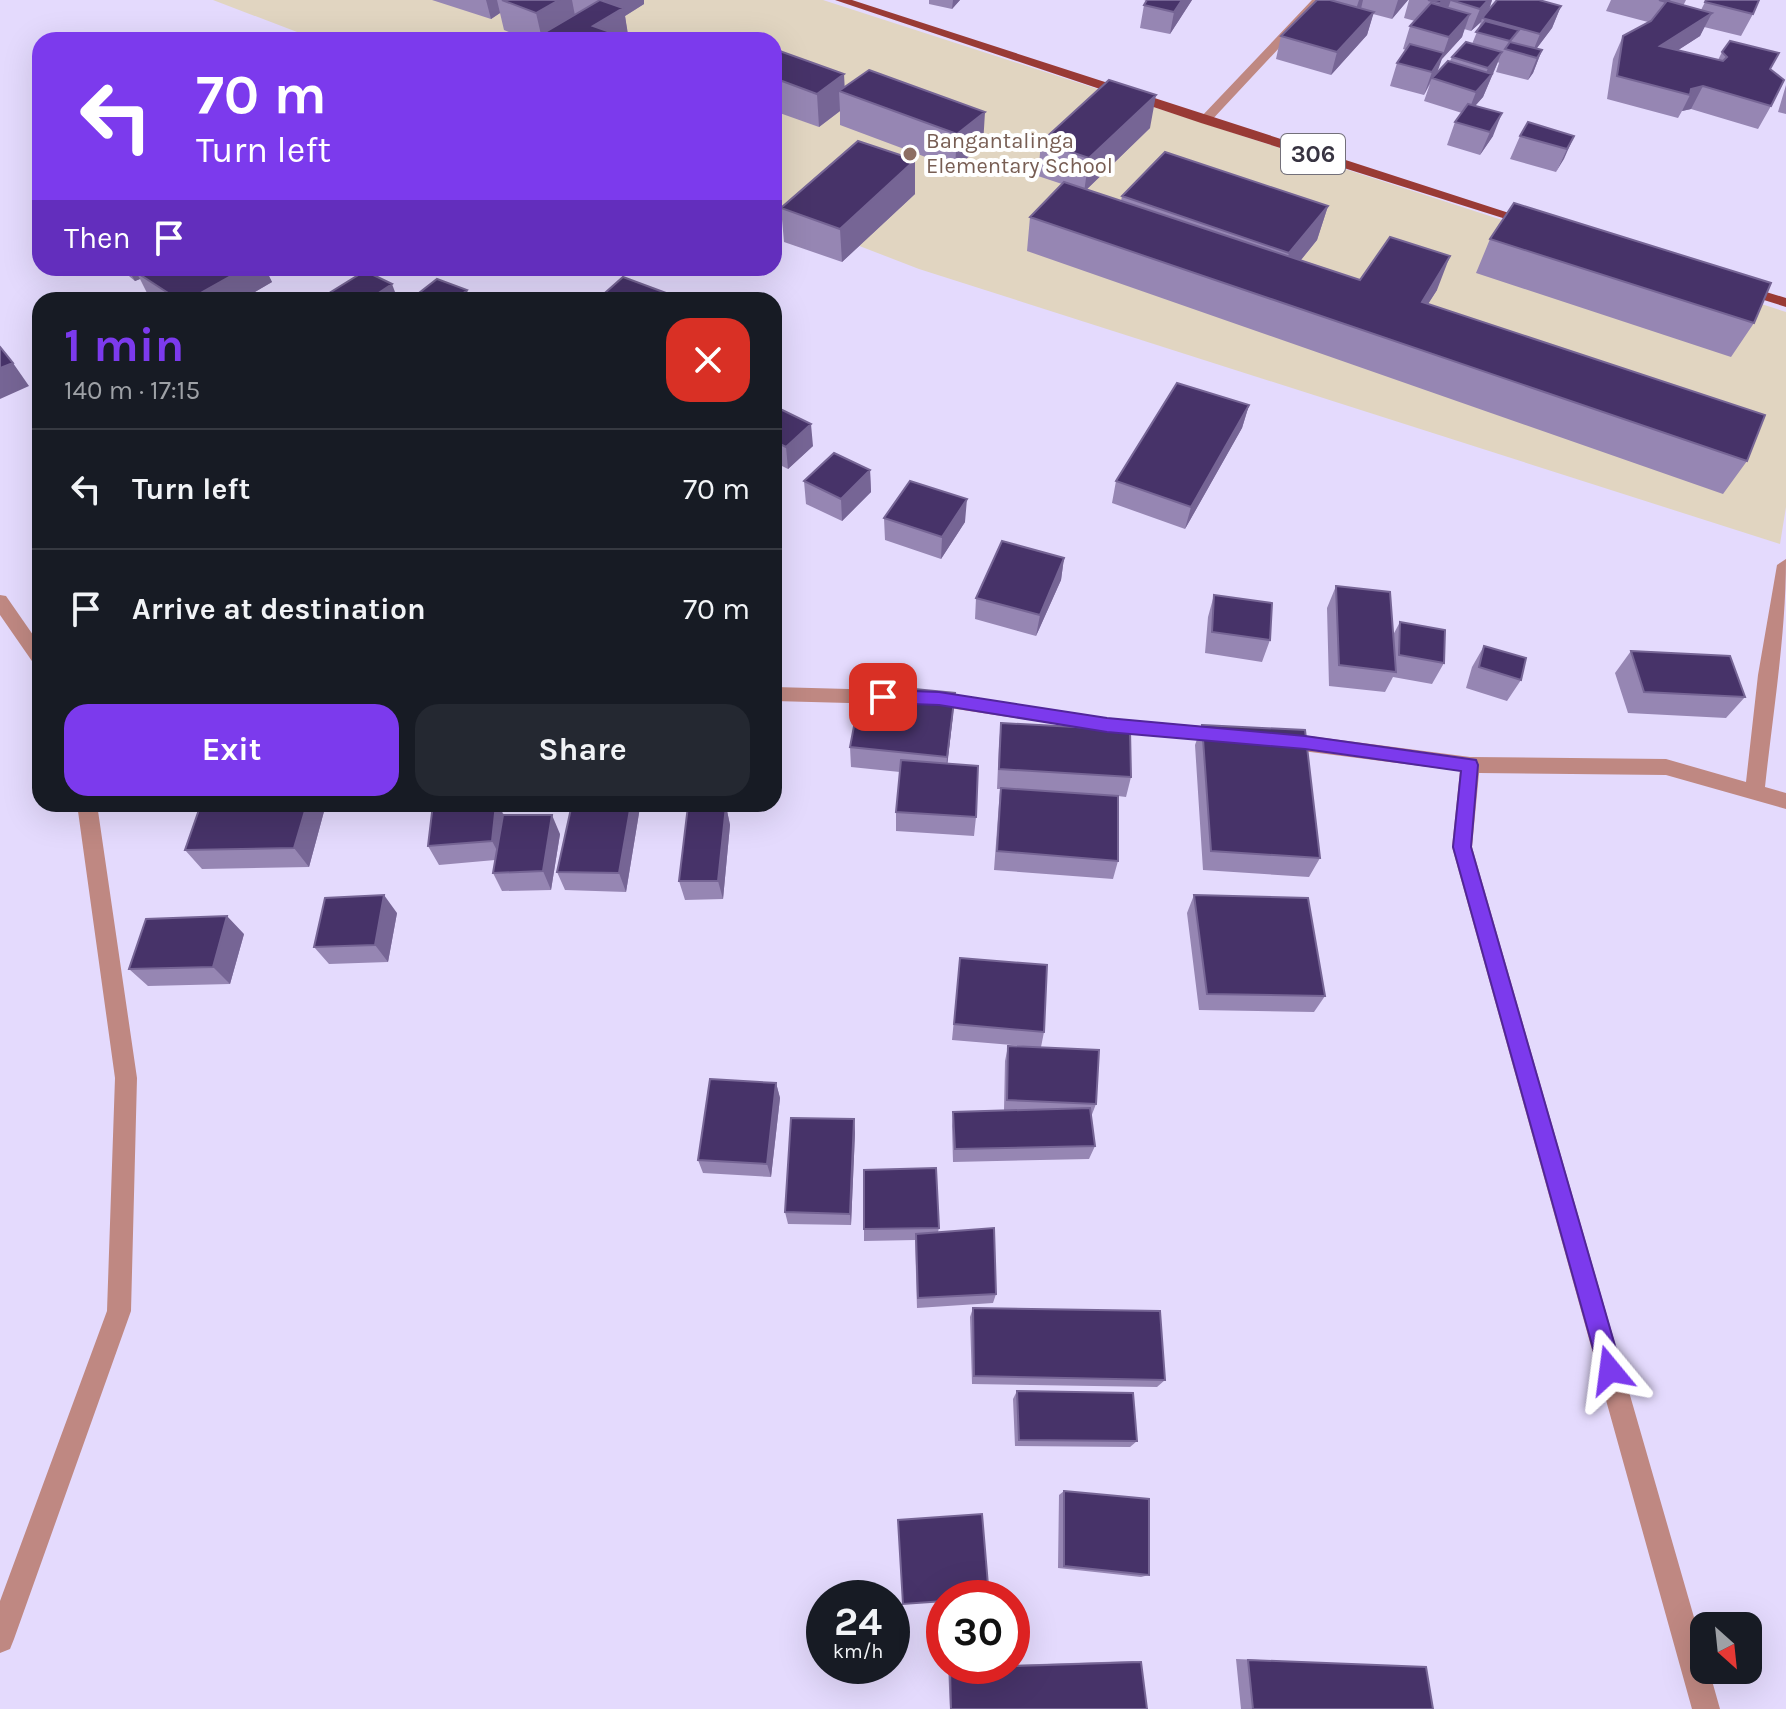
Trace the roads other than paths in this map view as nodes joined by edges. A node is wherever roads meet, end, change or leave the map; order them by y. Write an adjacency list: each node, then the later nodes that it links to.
1 (841, 0): 3 (main road, 306)
2 (1318, 0): 3 (street)
3 (1205, 120): 4 (main road, 306)
4 (1548, 228)
5 (1726, 284): 6 (main road)
6 (1786, 303)
7 (1786, 565): 12 (street)
8 (0, 601): 9 (street)
9 (32, 647)
10 (782, 694): 11 (street)
11 (1470, 765): 12 (street); 16 (street)
12 (1755, 792): 13 (street)
13 (1786, 801)
14 (88, 812): 15 (street)
15 (0, 1639)
16 (1706, 1709)

